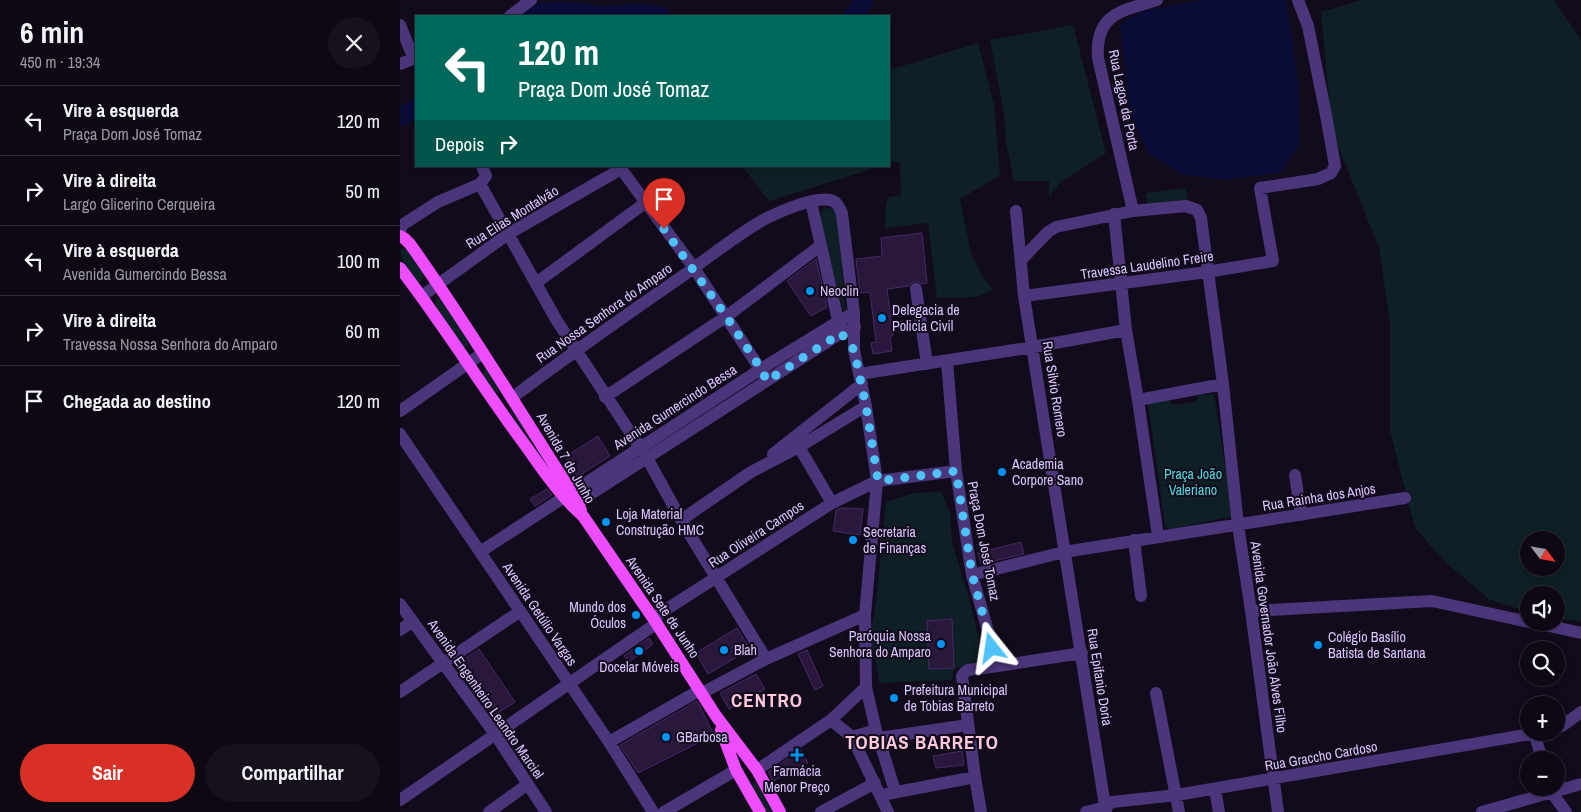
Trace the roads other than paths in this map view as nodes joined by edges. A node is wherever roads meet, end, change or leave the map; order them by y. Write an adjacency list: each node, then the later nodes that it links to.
1 (531, 0): 4 (street)
2 (1157, 0): 13 (street, Rua Lagoa da Porta)
3 (1298, 0): 23 (street, Travessa Laudelino Freire)
4 (511, 15)
5 (400, 25): 6 (street)
6 (415, 59): 7 (street)
7 (400, 64)
8 (482, 167): 10 (street)
9 (620, 168): 12 (street); 17 (street, Rua Elias Montalvão)
10 (480, 184): 16 (street); 17 (street)
11 (811, 202): 19 (street); 22 (street, Rua Nossa Senhora do Amparo); 30 (street, Rua Nossa Senhora do Amparo)
12 (645, 203): 22 (street); 25 (street)
13 (1134, 210): 15 (street); 23 (street)
14 (1016, 211): 20 (street, Rua Silvio Romero)
15 (1114, 214): 20 (street); 26 (street)
16 (400, 232)
17 (508, 234): 24 (street, Rua Elias Montalvão); 25 (street)
18 (400, 236): 24 (main road, Avenida 7 de Junho)
19 (820, 246): 31 (street); 32 (street)
20 (1021, 260): 29 (street, Rua Silvio Romero)
21 (400, 268): 28 (main road, Avenida 7 de Junho)
22 (694, 268): 31 (street); 36 (street, Rua Nossa Senhora do Amparo)
23 (1208, 272): 26 (street, Travessa Laudelino Freire); 45 (street)
24 (438, 283): 28 (street, Rua Elias Montalvão); 38 (main road, Avenida 7 de Junho)
25 (536, 283): 36 (street)
26 (1121, 284): 29 (street, Travessa Laudelino Freire); 34 (street)
27 (916, 289): 40 (street)
28 (422, 296): 41 (main road, Avenida 7 de Junho)
29 (1024, 296): 35 (street, Rua Silvio Romero)
30 (854, 313): 32 (street, Avenida Gumercindo Bessa); 33 (street)
31 (726, 316): 42 (street); 47 (street)
32 (840, 327): 33 (street, Avenida Gumercindo Bessa); 37 (street); 42 (street, Avenida Gumercindo Bessa); 44 (street, Avenida Gumercindo Bessa)
33 (855, 327): 37 (street)
34 (1126, 330): 35 (street); 48 (street)
35 (1034, 347): 39 (street); 68 (street, Rua Silvio Romero)
36 (575, 350): 46 (street, Rua Nossa Senhora do Amparo); 47 (street)
37 (854, 350): 43 (street)
38 (483, 353): 41 (street); 46 (main road, Avenida 7 de Junho)
39 (947, 361): 40 (street); 54 (street, Praça Dom José Tomaz)
40 (927, 364): 43 (street)
41 (468, 365): 50 (street); 59 (main road, Avenida 7 de Junho)
42 (761, 369): 44 (street); 53 (street, Avenida Gumercindo Bessa)
43 (860, 379): 49 (street); 55 (street)
44 (767, 381): 53 (street, Avenida Gumercindo Bessa)
45 (1223, 384): 48 (street); 64 (street)
46 (513, 397): 59 (main road, Avenida 7 de Junho)
47 (605, 397): 53 (street)
48 (1138, 400): 65 (street)
49 (866, 406): 52 (street); 57 (street)
50 (400, 411)
51 (400, 434): 67 (street, Avenida Getúlio Vargas)
52 (799, 447): 55 (street); 60 (street)
53 (643, 453): 59 (street, Avenida Gumercindo Bessa); 63 (street)
54 (956, 471): 57 (street, Praça Dom José Tomaz); 69 (street, Praça Dom José Tomaz)
55 (751, 472): 63 (street)
56 (1295, 475): 61 (street)
57 (878, 481): 60 (street, Rua Oliveira Campos); 75 (street)
58 (1405, 498): 61 (street, Rua Rainha dos Anjos)
59 (572, 500): 62 (main road, Avenida 7 de Junho); 67 (street, Avenida Gumercindo Bessa)
60 (832, 503): 70 (street, Rua Oliveira Campos)
61 (1301, 515): 64 (street, Rua Rainha dos Anjos)
62 (583, 516): 77 (main road, Avenida Sete de Junho)
63 (681, 520): 70 (street)
64 (1238, 525): 65 (street); 73 (street, Avenida Governador João Alves Filho)
65 (1158, 536): 66 (street)
66 (1134, 540): 68 (street); 71 (street)
67 (480, 552): 74 (street, Avenida Getúlio Vargas)
68 (1064, 552): 69 (street); 82 (street, Rua Epifanio Doria)
69 (972, 574): 85 (street, Praça Dom José Tomaz)
70 (716, 577): 77 (street, Rua Oliveira Campos); 83 (street)
71 (1142, 596)
72 (400, 604): 78 (street, Avenida Engenheiro Leandro Marciel)
73 (1252, 610): 76 (street); 104 (street, Avenida Governador João Alves Filho)
74 (519, 612): 84 (street); 86 (street, Avenida Getúlio Vargas)
75 (865, 615): 83 (street); 87 (street)
76 (1520, 620)
77 (655, 621): 86 (street, Rua Oliveira Campos); 89 (main road, Avenida Sete de Junho)
78 (412, 622): 79 (street); 84 (street, Avenida Engenheiro Leandro Marciel)
79 (400, 630)
80 (1565, 630): 81 (street)
81 (1581, 633)
82 (1082, 653): 85 (street); 116 (street, Rua Epifanio Doria)
83 (766, 659): 89 (street)
84 (443, 663): 88 (street); 96 (street, Avenida Engenheiro Leandro Marciel)
85 (998, 666): 95 (street)
86 (567, 682): 96 (street, Rua Oliveira Campos); 100 (street, Avenida Getúlio Vargas)
87 (866, 687): 93 (street); 97 (street)
88 (400, 692)
89 (701, 692): 92 (main road, Avenida Sete de Junho); 100 (street)
90 (1156, 693): 111 (street)
91 (1581, 712): 94 (street)
92 (716, 716): 101 (main road, Avenida Sete de Junho); 102 (main road, Avenida Sete de Junho)
93 (831, 720): 98 (street); 102 (street)
94 (1565, 724)
95 (968, 725): 97 (street); 103 (street)
96 (495, 734): 106 (street, Avenida Engenheiro Leandro Marciel); 115 (street, Rua Oliveira Campos)
97 (878, 734): 98 (street); 110 (street)
98 (852, 737): 105 (street)
99 (1520, 737): 104 (street, Rua Graccho Cardoso)
100 (609, 742): 119 (street, Avenida Getúlio Vargas)
101 (736, 770): 120 (street); 121 (main road, Avenida Sete de Junho)
102 (757, 770): 122 (main road, Avenida Sete de Junho)
103 (975, 777): 110 (street); 125 (street)
104 (1273, 779): 109 (street, Rua Graccho Cardoso); 129 (street, Avenida Governador João Alves Filho)
105 (875, 783): 112 (street); 123 (street)
106 (528, 784): 117 (street); 118 (street, Avenida Engenheiro Leandro Marciel)
107 (1581, 784): 108 (street)
108 (1565, 787)
109 (1215, 789): 111 (street, Rua Graccho Cardoso); 128 (street)
110 (895, 791): 112 (street)
111 (1177, 795): 116 (street, Rua Graccho Cardoso); 127 (street)
112 (880, 796): 124 (street)
113 (1532, 796): 130 (street)
114 (1555, 796): 131 (street)
115 (400, 800)
116 (1106, 809): 126 (street, Rua Graccho Cardoso)
117 (489, 812)
118 (546, 812)
119 (653, 812)
120 (664, 812)
121 (760, 812)
122 (780, 812)
123 (821, 812)
124 (888, 812)
125 (981, 812)
126 (1086, 812)
127 (1180, 812)
128 (1219, 812)
129 (1278, 812)
130 (1482, 812)
131 (1566, 812)

